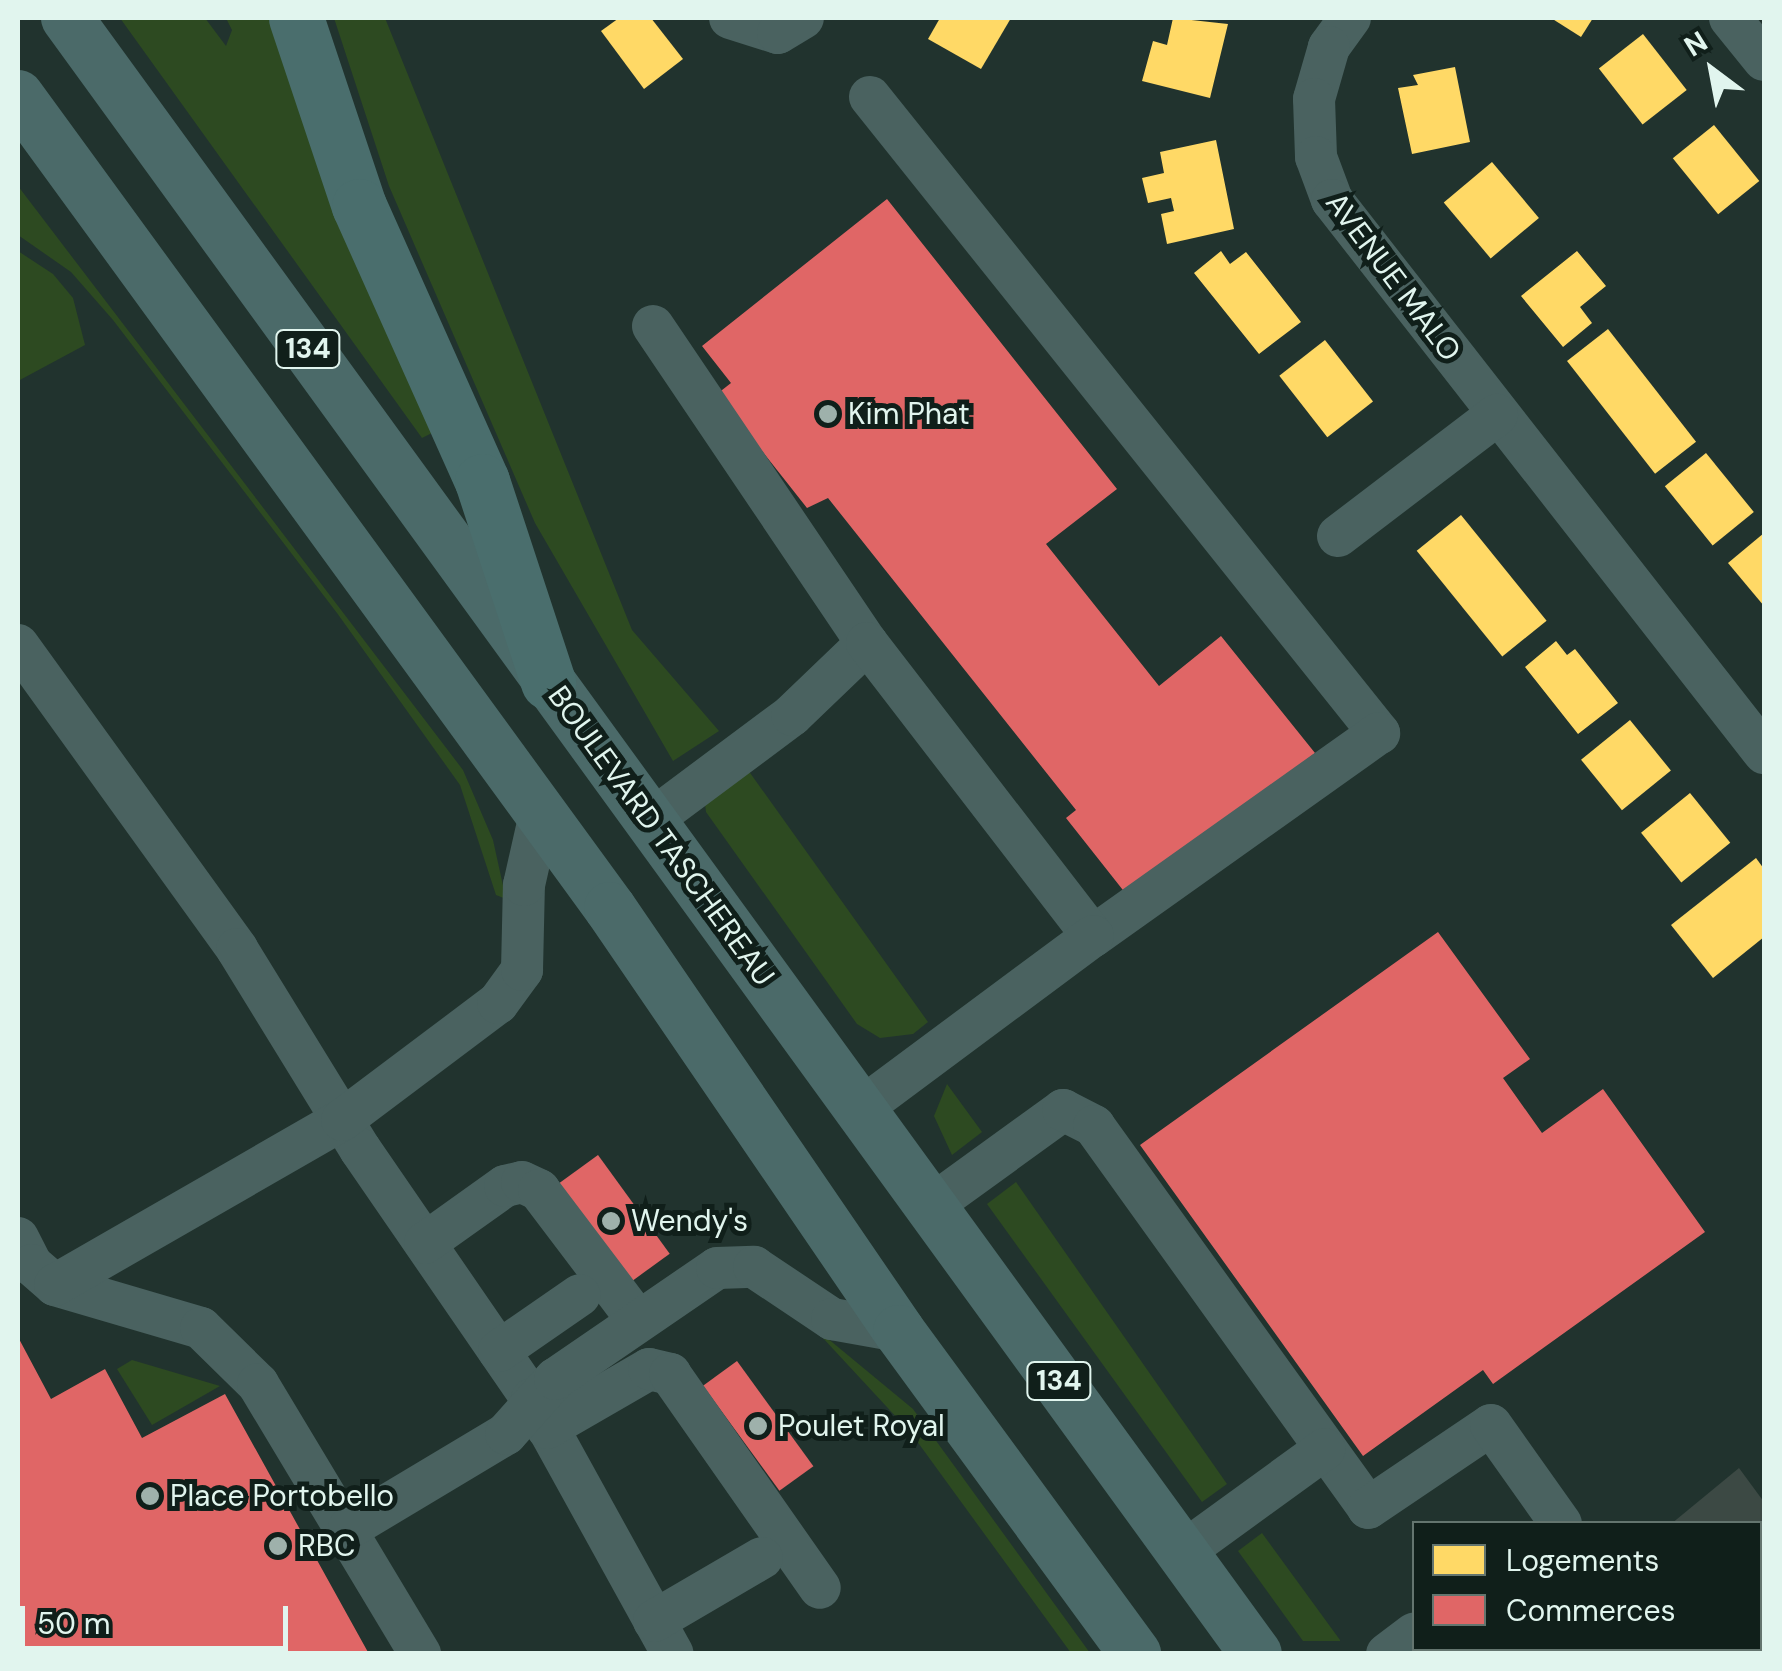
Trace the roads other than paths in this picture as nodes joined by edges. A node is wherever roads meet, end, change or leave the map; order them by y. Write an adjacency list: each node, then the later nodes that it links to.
1 (66, 18): 15 (main road, BOULEVARD TASCHEREAU / 134)
2 (296, 18): 15 (highway)
3 (730, 18): 4 (street)
4 (803, 18)
5 (1350, 18): 11 (street, AVENUE MALO)
6 (1730, 18): 7 (street)
7 (1764, 60)
8 (870, 97): 19 (street)
9 (22, 112): 17 (main road, 134)
10 (653, 326): 13 (street)
11 (1497, 415): 12 (street); 16 (street, AVENUE MALO)
12 (1338, 536)
13 (867, 642): 18 (street); 19 (street)
14 (18, 646): 21 (street)
15 (548, 682): 18 (main road, BOULEVARD TASCHEREAU / 134)
16 (1762, 746)
17 (540, 814): 21 (street); 28 (main road, 134)
18 (650, 821): 20 (main road, BOULEVARD TASCHEREAU / 134)
19 (1093, 936): 20 (street)
20 (862, 1108): 22 (main road, BOULEVARD TASCHEREAU / 134)
21 (342, 1120): 24 (street); 25 (street)
22 (932, 1205): 31 (street); 34 (main road, BOULEVARD TASCHEREAU / 134)
23 (18, 1238): 25 (street)
24 (425, 1244): 27 (street); 29 (street)
25 (54, 1285): 33 (street)
26 (580, 1295): 29 (street)
27 (638, 1321): 28 (street); 30 (street)
28 (900, 1331): 40 (main road, 134)
29 (499, 1351): 30 (street)
30 (539, 1414): 33 (street); 36 (street); 38 (street)
31 (1325, 1450): 32 (street); 34 (street)
32 (1559, 1521)
33 (350, 1528): 39 (street)
34 (1183, 1552): 41 (main road, BOULEVARD TASCHEREAU / 134)
35 (762, 1558): 38 (street)
36 (820, 1588)
37 (1412, 1635): 42 (street)
38 (664, 1637)
39 (420, 1654)
40 (1135, 1654)
41 (1256, 1654)
42 (1387, 1654)

